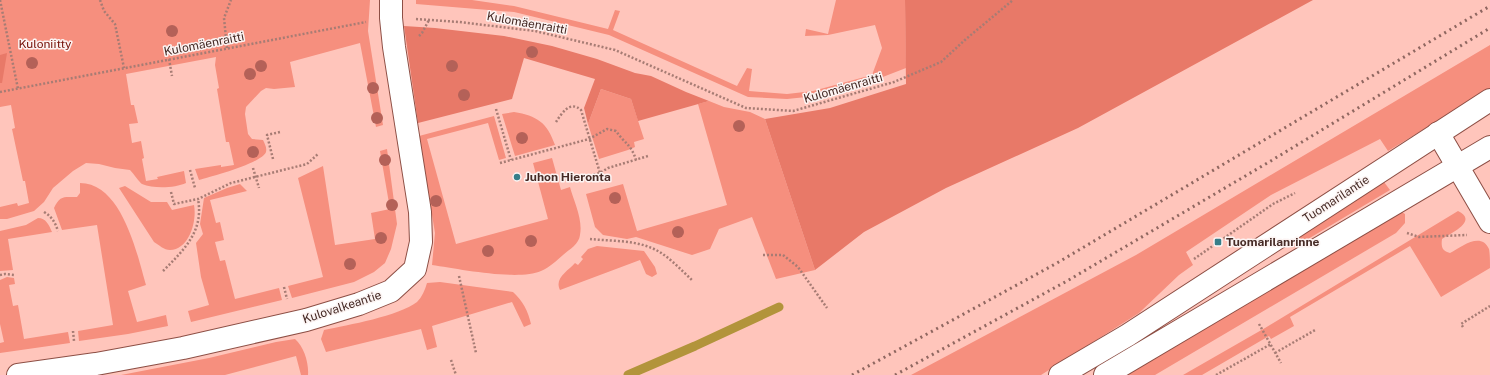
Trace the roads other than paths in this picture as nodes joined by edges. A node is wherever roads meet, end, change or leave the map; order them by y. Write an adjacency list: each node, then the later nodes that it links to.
1 (391, 9): 7 (main road, Kulovalkeantie)
2 (1490, 100): 3 (main road, Tuomarilantie)
3 (1438, 132): 5 (main road); 8 (main road, Tuomarilantie)
4 (1490, 147): 5 (main road)
5 (1458, 167): 6 (main road); 9 (main road)
6 (1490, 222)
7 (18, 375)
8 (1060, 375)
9 (1105, 375)

